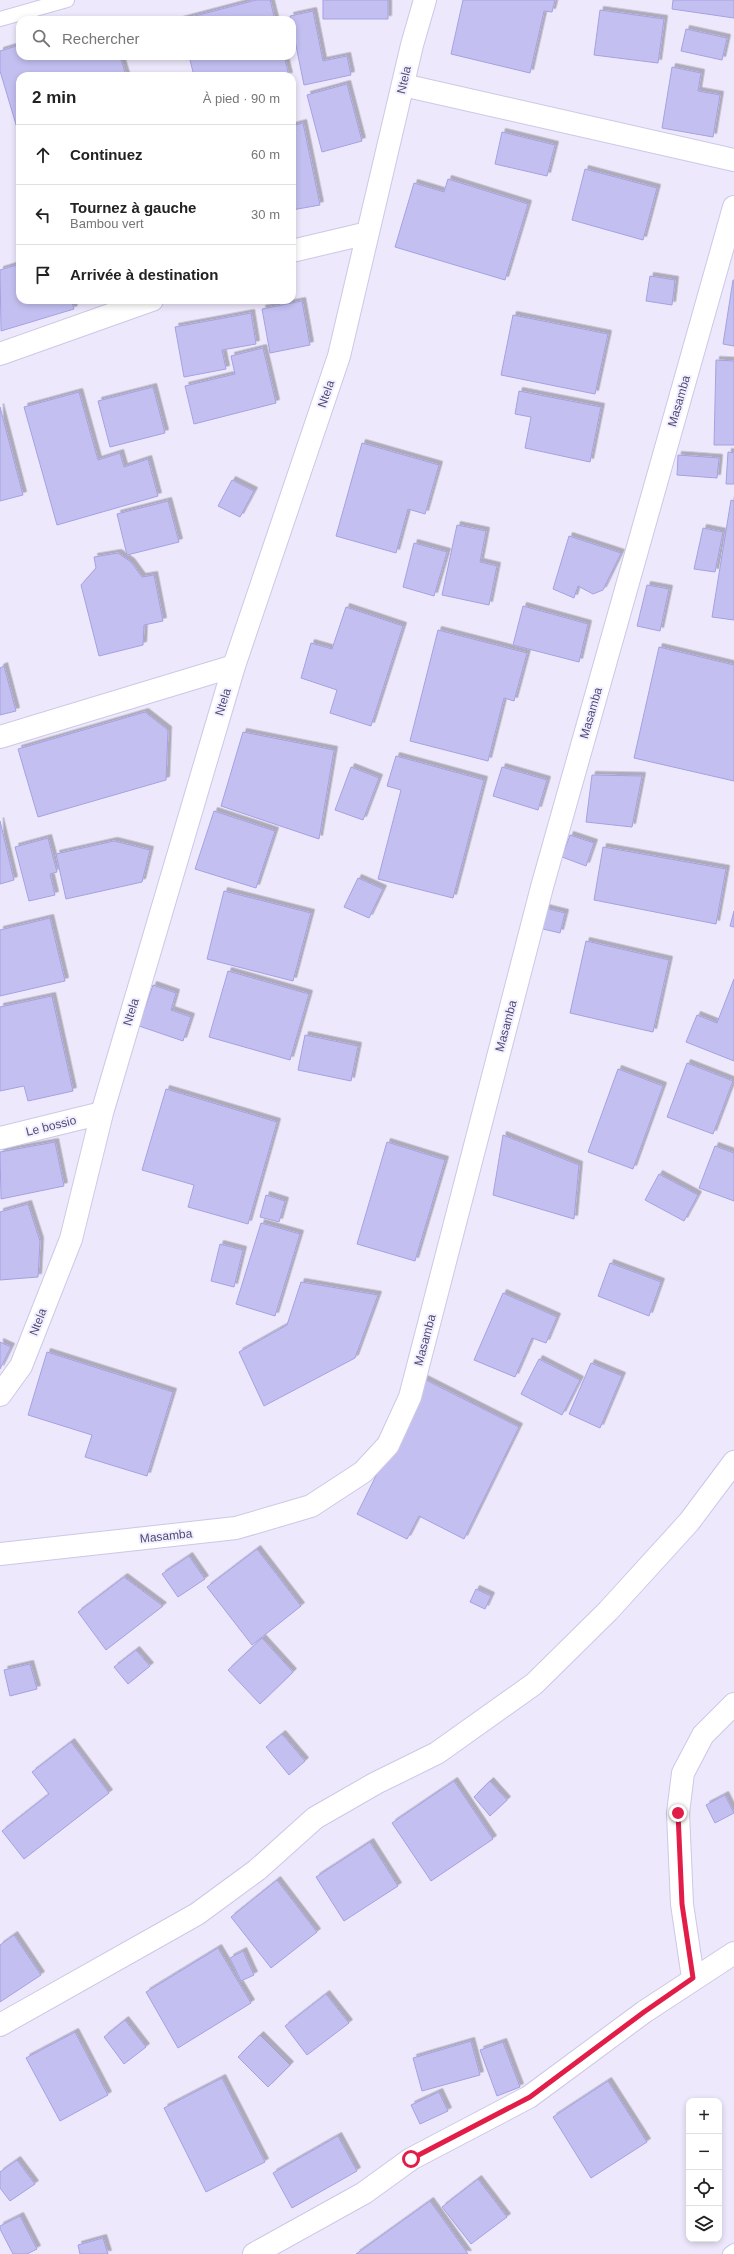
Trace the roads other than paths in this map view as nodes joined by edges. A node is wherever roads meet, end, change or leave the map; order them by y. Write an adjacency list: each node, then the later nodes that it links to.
1 (67, 0): 3 (lane)
2 (425, 0): 4 (street, Ntela)
3 (0, 19)
4 (403, 84): 5 (street); 7 (street, Ntela)
5 (734, 160)
6 (734, 207): 17 (street, Masamba)
7 (368, 233): 8 (street); 11 (street, Ntela)
8 (296, 250)
9 (141, 304): 10 (street)
10 (0, 354)
11 (234, 666): 12 (street); 13 (street, Ntela)
12 (0, 737)
13 (102, 1113): 14 (street, Le bossio); 15 (street, Ntela)
14 (0, 1138)
15 (0, 1395)
16 (734, 1462): 21 (street)
17 (0, 1554)
18 (734, 1704): 20 (street)
19 (734, 1953): 20 (street)
20 (693, 1978): 23 (street)
21 (0, 2025)
22 (734, 2251): 24 (lane)
23 (254, 2254)
24 (730, 2254)

